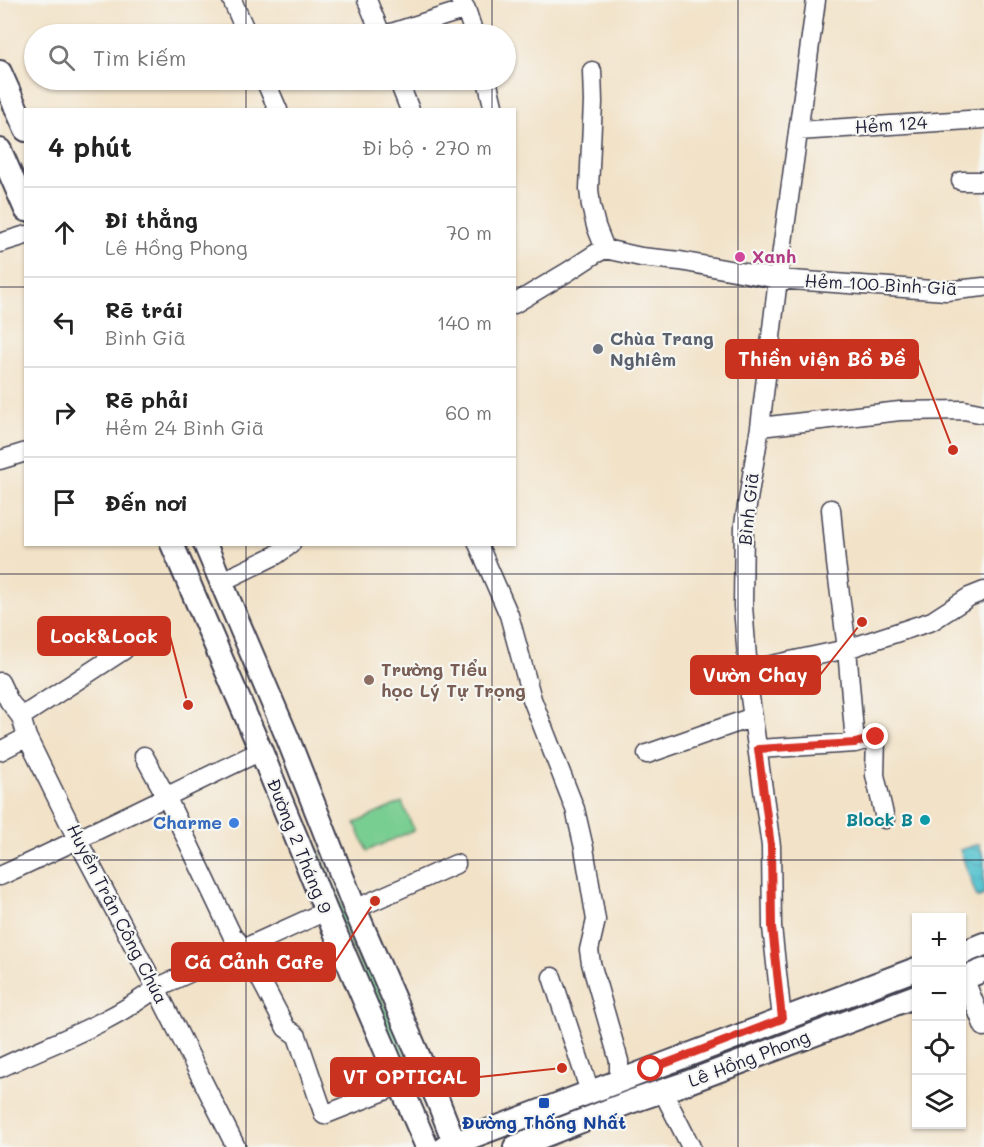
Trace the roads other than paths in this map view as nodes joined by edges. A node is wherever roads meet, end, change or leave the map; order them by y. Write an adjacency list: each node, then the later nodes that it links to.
1 (232, 0): 5 (street)
2 (367, 0): 6 (street)
3 (816, 0): 19 (street, Bình Giã)
4 (463, 5): 7 (street); 8 (street)
5 (243, 24)
6 (377, 24)
7 (414, 24)
8 (470, 24)
9 (592, 71): 26 (street)
10 (0, 72): 18 (main road)
11 (268, 90): 14 (street)
12 (402, 90): 15 (street)
13 (489, 90): 16 (street)
14 (272, 108)
15 (409, 108)
16 (494, 108)
17 (984, 119): 19 (street, Hẻm 124)
18 (24, 126)
19 (798, 131): 27 (street, Bình Giã)
20 (0, 150): 23 (main road)
21 (961, 181): 22 (street)
22 (984, 181)
23 (24, 205)
24 (24, 236): 25 (street)
25 (0, 243)
26 (605, 249): 27 (street, Hẻm 100 Bình Giã); 29 (street)
27 (778, 279): 28 (street, Hẻm 100 Bình Giã); 31 (street, Bình Giã)
28 (984, 287)
29 (516, 303)
30 (984, 414): 31 (street)
31 (760, 427): 43 (street, Bình Giã)
32 (24, 453): 33 (street)
33 (0, 460)
34 (831, 509): 41 (street)
35 (173, 546): 52 (main road, Đường 2 Tháng 9)
36 (206, 546): 39 (main road, Đường 2 Tháng 9)
37 (288, 546): 39 (street)
38 (479, 546): 74 (street)
39 (221, 582): 48 (main road, Đường 2 Tháng 9)
40 (984, 591): 41 (street)
41 (848, 649): 43 (street); 49 (street)
42 (124, 650): 45 (street)
43 (748, 670): 46 (street, Bình Giã)
44 (0, 682): 45 (street, Huyền Trân Công Chúa)
45 (21, 717): 47 (street, Huyền Trân Công Chúa)
46 (753, 717): 50 (street, Bình Giã); 53 (street)
47 (27, 737): 51 (street); 57 (street, Huyền Trân Công Chúa)
48 (288, 740): 52 (main road); 60 (main road, Đường 2 Tháng 9)
49 (855, 743): 50 (street); 56 (street)
50 (758, 749): 70 (street, Bình Giã)
51 (0, 751)
52 (261, 751): 55 (street); 61 (main road, Đường 2 Tháng 9)
53 (647, 754)
54 (144, 756): 55 (street)
55 (166, 796): 57 (street); 63 (street)
56 (885, 819)
57 (78, 841): 59 (street); 68 (street, Huyền Trân Công Chúa)
58 (456, 864): 60 (street)
59 (0, 876)
60 (355, 909): 79 (main road, Đường 2 Tháng 9)
61 (326, 911): 63 (street); 75 (main road, Đường 2 Tháng 9)
62 (984, 944): 64 (main road)
63 (244, 948): 68 (street); 75 (street)
64 (966, 951)
65 (912, 970): 70 (main road, Lê Hồng Phong)
66 (968, 975): 71 (street)
67 (552, 977): 77 (street)
68 (156, 988): 72 (street); 80 (street, Huyền Trân Công Chúa)
69 (912, 998): 76 (main road, Lê Hồng Phong)
70 (782, 1019): 73 (main road, Lê Hồng Phong)
71 (984, 1027)
72 (0, 1068)
73 (651, 1069): 74 (main road, Lê Hồng Phong); 76 (main road)
74 (619, 1081): 77 (main road, Lê Hồng Phong); 78 (main road)
75 (400, 1084): 81 (main road, Đường 2 Tháng 9)
76 (662, 1090): 78 (main road, Lê Hồng Phong); 83 (street)
77 (590, 1092): 79 (main road, Lê Hồng Phong)
78 (630, 1102): 82 (main road, Lê Hồng Phong)
79 (452, 1146)
80 (236, 1147)
81 (427, 1147)
82 (515, 1147)
83 (691, 1147)

